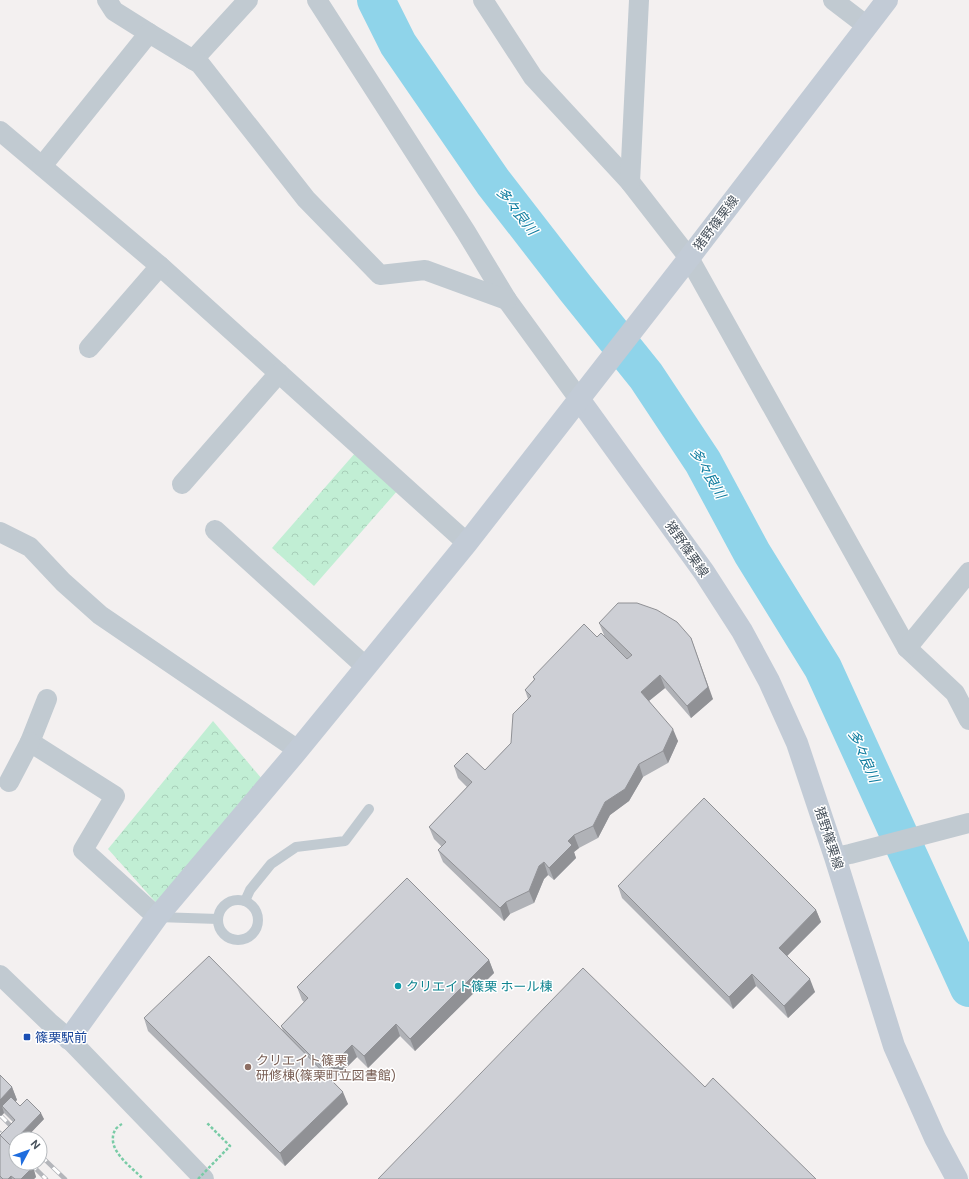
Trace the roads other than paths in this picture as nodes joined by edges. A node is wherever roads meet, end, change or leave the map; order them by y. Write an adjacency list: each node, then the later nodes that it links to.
1 (107, 0): 9 (street)
2 (248, 0): 10 (street)
3 (317, 0): 16 (street)
4 (483, 0): 13 (street)
5 (638, 0): 13 (street)
6 (833, 0): 8 (street)
7 (887, 0): 8 (main road, 猪野篠栗線)
8 (867, 26): 14 (main road, 猪野篠栗線)
9 (150, 33): 10 (street); 12 (street)
10 (193, 60): 16 (street)
11 (0, 131): 12 (street)
12 (42, 166): 15 (street)
13 (630, 182): 14 (street)
14 (686, 262): 19 (main road, 猪野篠栗線); 25 (street)
15 (160, 266): 17 (street); 18 (street)
16 (507, 300): 19 (street)
17 (89, 348)
18 (279, 373): 20 (street); 23 (street)
19 (583, 393): 23 (main road); 34 (main road, 猪野篠栗線)
20 (182, 484)
21 (215, 530): 26 (street)
22 (0, 532): 30 (street)
23 (467, 542): 26 (main road)
24 (969, 572): 25 (street)
25 (907, 648): 28 (street)
26 (366, 667): 30 (main road)
27 (47, 698): 29 (street)
28 (969, 720)
29 (30, 742): 31 (street); 36 (street)
30 (298, 750): 36 (main road)
31 (9, 782)
32 (368, 809): 35 (lane)
33 (964, 824): 34 (street)
34 (843, 855): 41 (main road, 猪野篠栗線)
35 (245, 901): 37 (lane); 37 (lane)
36 (157, 917): 37 (lane); 39 (main road)
37 (218, 919)
38 (0, 975): 39 (street)
39 (69, 1039): 40 (street)
40 (204, 1179)
41 (957, 1179)

